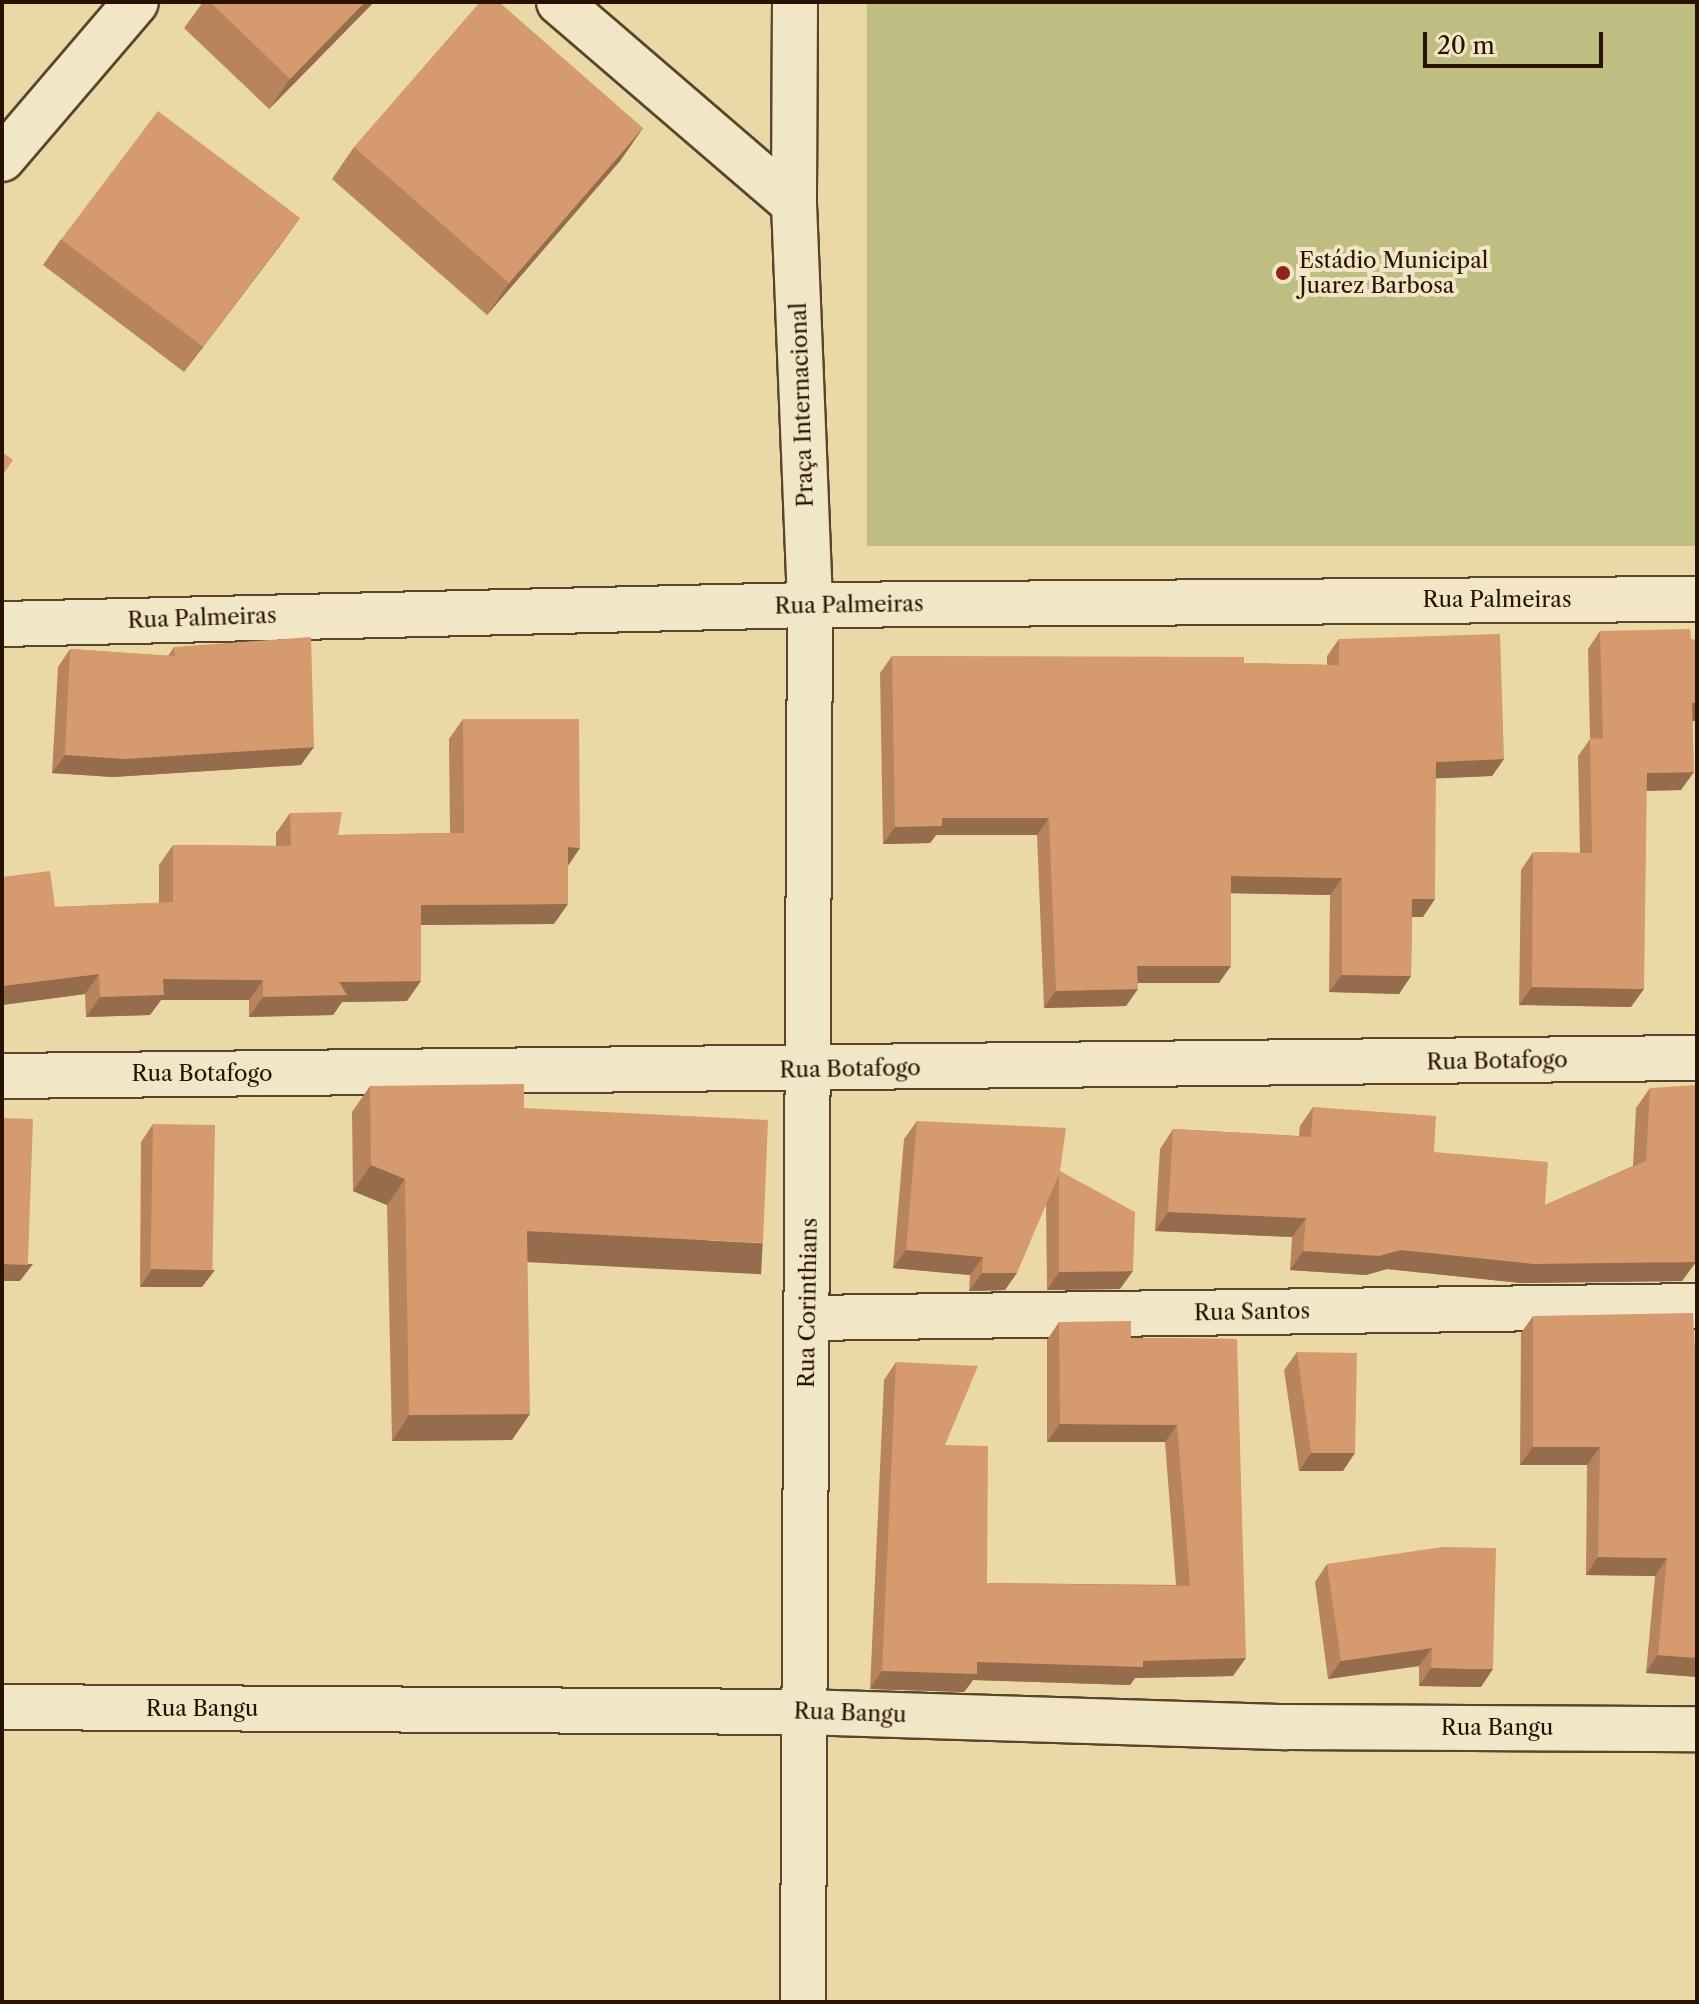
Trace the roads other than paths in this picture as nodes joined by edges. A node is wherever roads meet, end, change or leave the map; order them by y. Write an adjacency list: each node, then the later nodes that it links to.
1 (136, 2): 4 (street)
2 (559, 2): 5 (street)
3 (795, 2): 5 (street, Praça Internacional)
4 (2, 159)
5 (794, 204): 7 (street, Praça Internacional)
6 (1697, 599): 7 (street, Rua Palmeiras)
7 (810, 605): 8 (street, Rua Palmeiras); 10 (street, Rua Corinthians)
8 (2, 624)
9 (1697, 1058): 10 (street, Rua Botafogo)
10 (811, 1070): 11 (street, Rua Botafogo); 13 (street, Rua Corinthians)
11 (2, 1076)
12 (1697, 1306): 13 (street, Rua Santos)
13 (807, 1318): 15 (street, Rua Corinthians)
14 (2, 1707): 15 (street, Rua Bangu)
15 (802, 1712): 16 (street, Rua Bangu); 17 (street, Rua Corinthians)
16 (1697, 1729)
17 (803, 2002)

